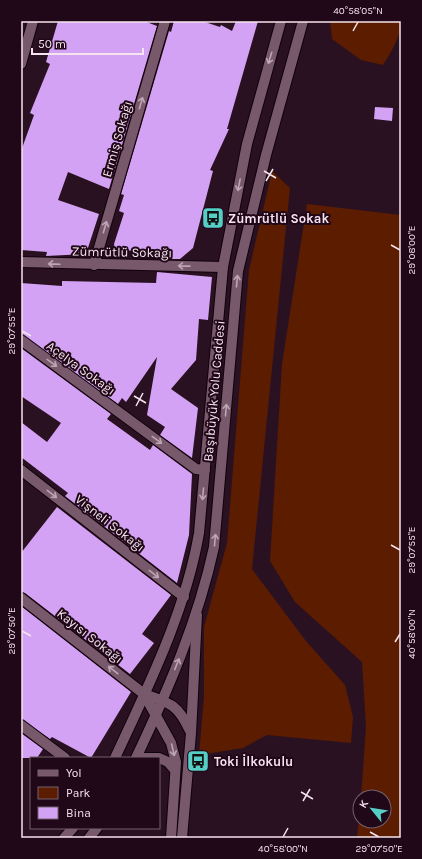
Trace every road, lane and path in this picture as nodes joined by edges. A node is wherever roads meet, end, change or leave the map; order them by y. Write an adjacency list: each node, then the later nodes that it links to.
1 (33, 21): 5 (street)
2 (165, 21): 7 (street, Ermiş Sokağı, one-way to 2)
3 (281, 21): 8 (street, Başıbüyük Yolu Caddesi, one-way to 8)
4 (303, 21): 14 (street, Başıbüyük Yolu Caddesi, one-way to 4)
5 (21, 64)
6 (21, 262): 7 (street, Zümrütlü Sokağı, one-way to 6)
7 (94, 265): 8 (street, Zümrütlü Sokağı, one-way to 7)
8 (223, 267): 11 (street, Başıbüyük Yolu Caddesi)
9 (21, 340): 11 (street, Açelya Sokağı, one-way to 11)
10 (21, 470): 12 (street, Vişneli Sokağı, one-way to 12)
11 (205, 470): 12 (street, Başıbüyük Yolu Caddesi, one-way to 12)
12 (184, 597): 15 (street, Başıbüyük Yolu Caddesi)
13 (21, 598): 15 (street, Kayısı Sokağı, one-way to 13)
14 (197, 614): 16 (street, Başıbüyük Yolu Caddesi, one-way to 14); 19 (street)
15 (144, 694): 16 (street); 17 (street); 21 (street, Başıbüyük Yolu Caddesi)
16 (163, 700): 17 (street, Başıbüyük Yolu Caddesi); 19 (street)
17 (156, 716): 22 (street, Başıbüyük Yolu Caddesi); 24 (street, one-way to 24)
18 (21, 725): 20 (street)
19 (191, 733): 30 (street)
20 (64, 757)
21 (115, 757)
22 (136, 757)
23 (160, 759): 24 (street)
24 (175, 770): 29 (street)
25 (72, 829): 27 (street)
26 (96, 829): 28 (street)
27 (64, 838)
28 (89, 838)
29 (170, 838)
30 (182, 838)

